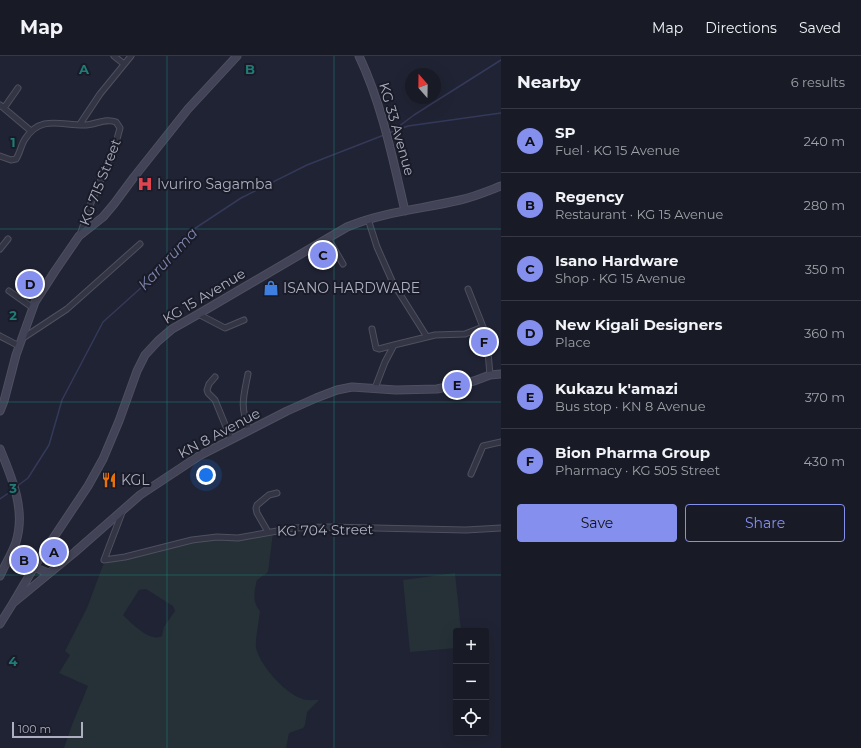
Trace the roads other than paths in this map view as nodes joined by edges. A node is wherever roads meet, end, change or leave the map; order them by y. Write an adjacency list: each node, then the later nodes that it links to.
1 (114, 56): 5 (street)
2 (131, 56): 5 (street)
3 (237, 56): 14 (main road)
4 (359, 56): 12 (main road, KG 33 Avenue)
5 (124, 64): 8 (street)
6 (18, 88): 7 (street)
7 (2, 107): 9 (street)
8 (80, 124): 9 (street, KG 715 Street); 14 (street, KG 715 Street)
9 (31, 131): 10 (street)
10 (0, 156)
11 (501, 186): 12 (main road, KG 15 Avenue)
12 (405, 211): 13 (main road, KG 15 Avenue)
13 (368, 219): 15 (main road, KG 15 Avenue); 28 (street)
14 (80, 236): 22 (main road)
15 (328, 238): 19 (street); 23 (main road, KG 15 Avenue)
16 (8, 239): 18 (street)
17 (140, 244): 29 (street)
18 (0, 249)
19 (343, 264)
20 (468, 289): 25 (street)
21 (9, 291): 22 (street)
22 (33, 308): 29 (main road)
23 (198, 314): 24 (street); 47 (main road, KG 15 Avenue)
24 (244, 320)
25 (483, 327): 28 (street); 34 (street)
26 (372, 329): 30 (street)
27 (0, 336): 31 (street)
28 (428, 337): 30 (street)
29 (23, 338): 31 (main road)
30 (394, 345): 36 (street)
31 (19, 346): 37 (main road)
32 (248, 374): 38 (street)
33 (501, 374): 34 (main road, KN 8 Avenue)
34 (490, 375): 36 (main road, KN 8 Avenue)
35 (215, 377): 39 (street)
36 (374, 388): 38 (main road, KN 8 Avenue)
37 (0, 411)
38 (249, 430): 39 (main road, KN 8 Avenue)
39 (231, 439): 44 (main road, KN 8 Avenue)
40 (501, 442): 42 (street)
41 (0, 449): 50 (main road)
42 (471, 474)
43 (277, 493): 46 (street)
44 (123, 510): 46 (street, KG 704 Street); 48 (main road, KN 8 Avenue)
45 (501, 528): 46 (street, KG 704 Street)
46 (268, 532)
47 (36, 566): 48 (main road); 49 (main road, KG 15 Avenue); 51 (main road)
48 (48, 573): 51 (main road, KN 8 Avenue)
49 (30, 575): 52 (main road); 53 (main road, KG 15 Avenue)
50 (0, 576)
51 (40, 581): 52 (main road, KN 8 Avenue)
52 (33, 586): 53 (main road, KN 8 Avenue)
53 (13, 603): 54 (main road, KN 8 Avenue)
54 (0, 624)

